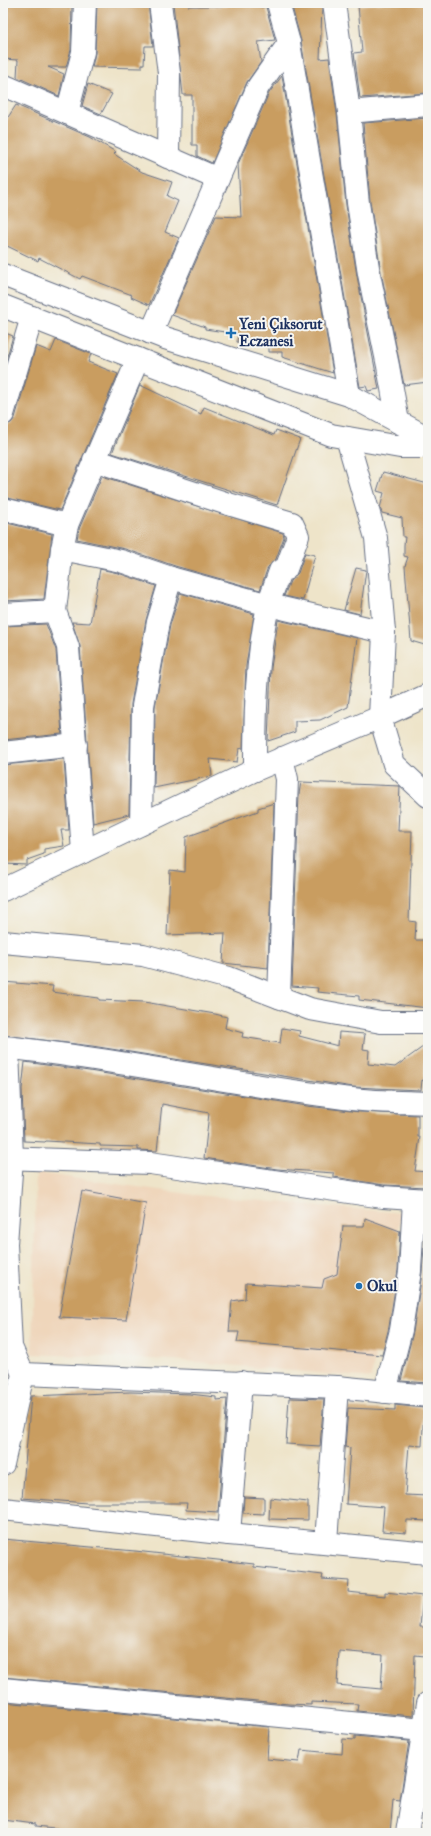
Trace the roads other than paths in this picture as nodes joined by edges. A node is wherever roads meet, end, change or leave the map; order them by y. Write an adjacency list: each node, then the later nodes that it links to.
1 (85, 3): 9 (street)
2 (160, 3): 10 (street)
3 (278, 3): 5 (street)
4 (334, 3): 8 (street)
5 (289, 43): 11 (street); 17 (street)
6 (3, 86): 9 (street)
7 (428, 105): 8 (street)
8 (349, 112): 19 (street)
9 (68, 113): 10 (street)
10 (168, 157): 11 (street)
11 (218, 179): 15 (street)
12 (3, 275): 15 (street)
13 (3, 306): 14 (street)
14 (32, 317): 16 (street); 18 (street)
15 (151, 333): 17 (street)
16 (138, 359): 20 (street); 23 (street)
17 (349, 395): 19 (street)
18 (3, 414)
19 (398, 422): 21 (street)
20 (347, 438): 22 (street); 31 (street)
21 (428, 438)
22 (428, 447)
23 (94, 460): 25 (street); 28 (street)
24 (3, 509): 25 (street)
25 (67, 525): 26 (street)
26 (62, 549): 27 (street); 29 (street)
27 (171, 578): 28 (street); 39 (street)
28 (269, 605): 31 (street); 37 (street)
29 (55, 611): 30 (street); 34 (street)
30 (3, 614)
31 (384, 632): 33 (street)
32 (428, 694): 33 (street)
33 (380, 717): 36 (street); 38 (street)
34 (76, 745): 35 (street); 40 (street)
35 (3, 753)
36 (282, 758): 37 (street); 43 (street)
37 (254, 770): 39 (street)
38 (428, 796)
39 (141, 824): 40 (street)
40 (83, 852): 41 (street)
41 (3, 890)
42 (3, 942): 43 (street)
43 (279, 997): 44 (street)
44 (428, 1022)
45 (5, 1048): 46 (street); 47 (street)
46 (428, 1103)
47 (8, 1158): 48 (street); 49 (street)
48 (421, 1200): 54 (street)
49 (5, 1244): 50 (street)
50 (7, 1347): 51 (street)
51 (23, 1374): 52 (street); 56 (street)
52 (241, 1382): 53 (street); 58 (street)
53 (337, 1388): 54 (street); 59 (street)
54 (385, 1392): 55 (street)
55 (428, 1396)
56 (3, 1464)
57 (3, 1509): 58 (street)
58 (229, 1534): 59 (street)
59 (326, 1542): 60 (street)
60 (428, 1553)
61 (3, 1689): 63 (street)
62 (428, 1707): 63 (street)
63 (423, 1730): 64 (street)
64 (407, 1833)

